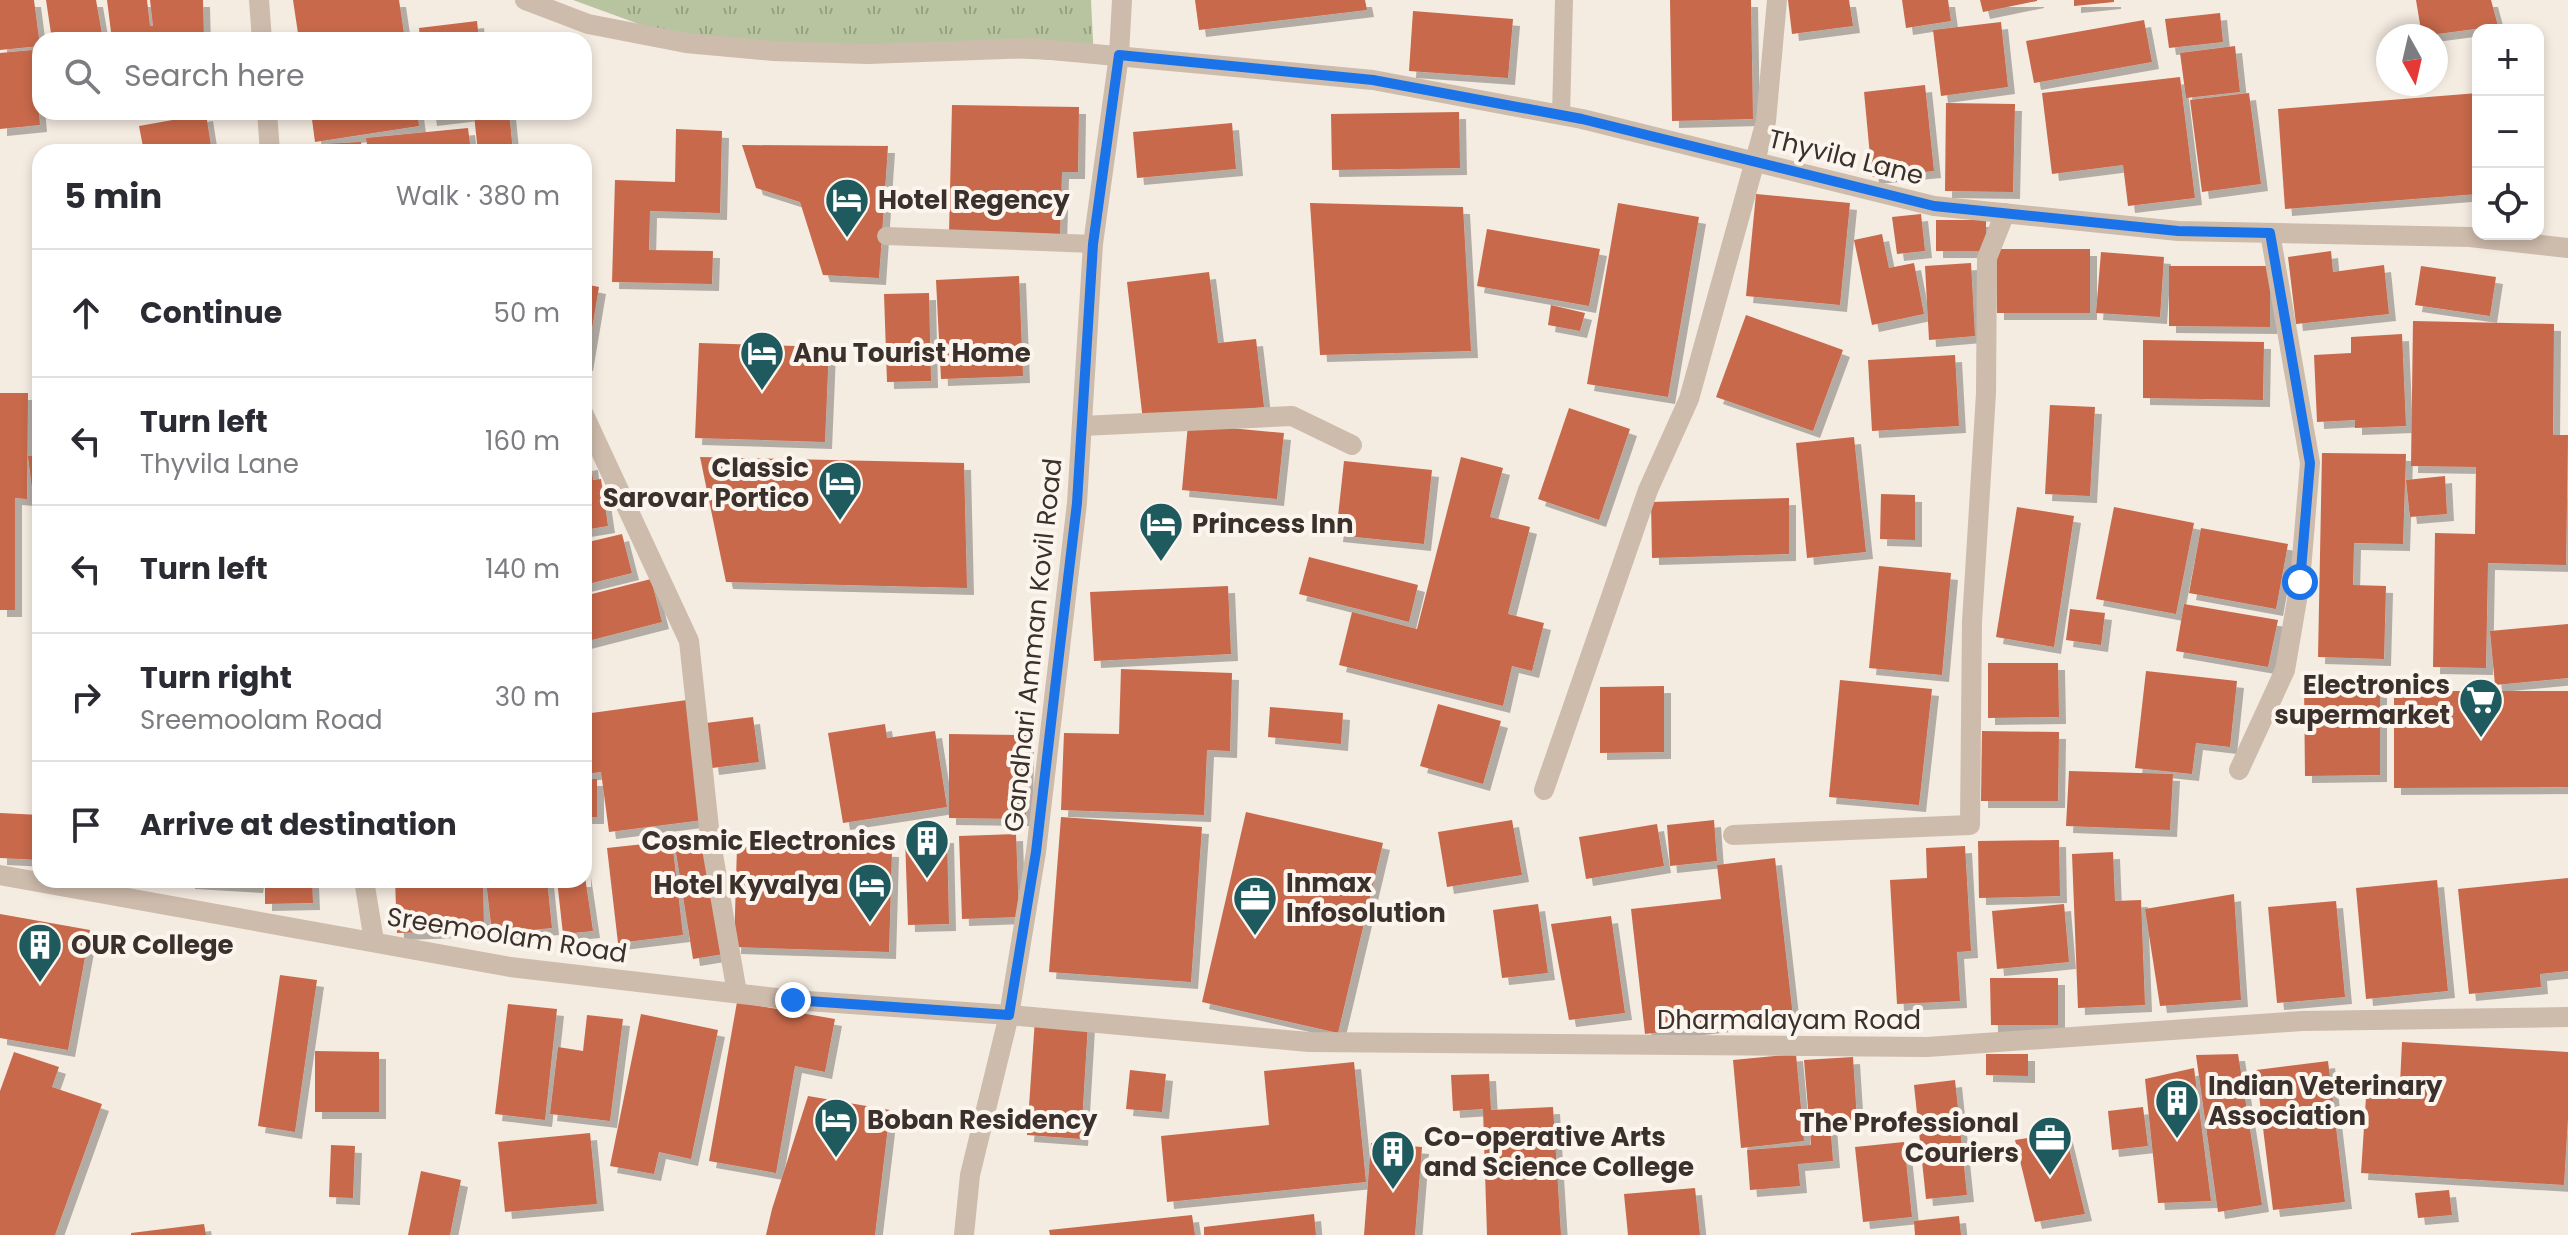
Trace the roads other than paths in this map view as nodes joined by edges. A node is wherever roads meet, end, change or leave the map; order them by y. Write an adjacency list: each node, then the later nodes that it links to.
1 (259, 0): 6 (street)
2 (525, 0): 7 (street, Thyvila Lane)
3 (1122, 0): 7 (street, Gandhari Amman Kovil Road)
4 (1564, 0): 8 (lane)
5 (1777, 0): 11 (street)
6 (261, 32)
7 (1119, 55): 8 (street, Thyvila Lane); 15 (street, Gandhari Amman Kovil Road)
8 (1561, 115): 11 (street, Thyvila Lane)
9 (268, 120): 10 (street)
10 (269, 144)
11 (1754, 160): 12 (street, Thyvila Lane); 21 (street)
12 (2005, 213): 13 (street, Thyvila Lane); 22 (street)
13 (2270, 233): 16 (street, Thyvila Lane); 20 (street)
14 (886, 236): 15 (lane)
15 (1093, 244): 17 (street, Gandhari Amman Kovil Road)
16 (2568, 248)
17 (1082, 426): 19 (street); 29 (street, Gandhari Amman Kovil Road)
18 (592, 432): 28 (street)
19 (1352, 445)
20 (2239, 770)
21 (1544, 790)
22 (1733, 835)
23 (0, 875): 24 (street, Sreemoolam Road)
24 (32, 881)
25 (74, 888): 27 (street, Sreemoolam Road)
26 (365, 888): 27 (street)
27 (374, 941): 28 (street, Sreemoolam Road)
28 (737, 993): 29 (street, Sreemoolam Road)
29 (1009, 1015): 30 (street, Dharmalayam Road); 31 (street, Gandhari Amman Kovil Road)
30 (2568, 1017)
31 (964, 1235)

